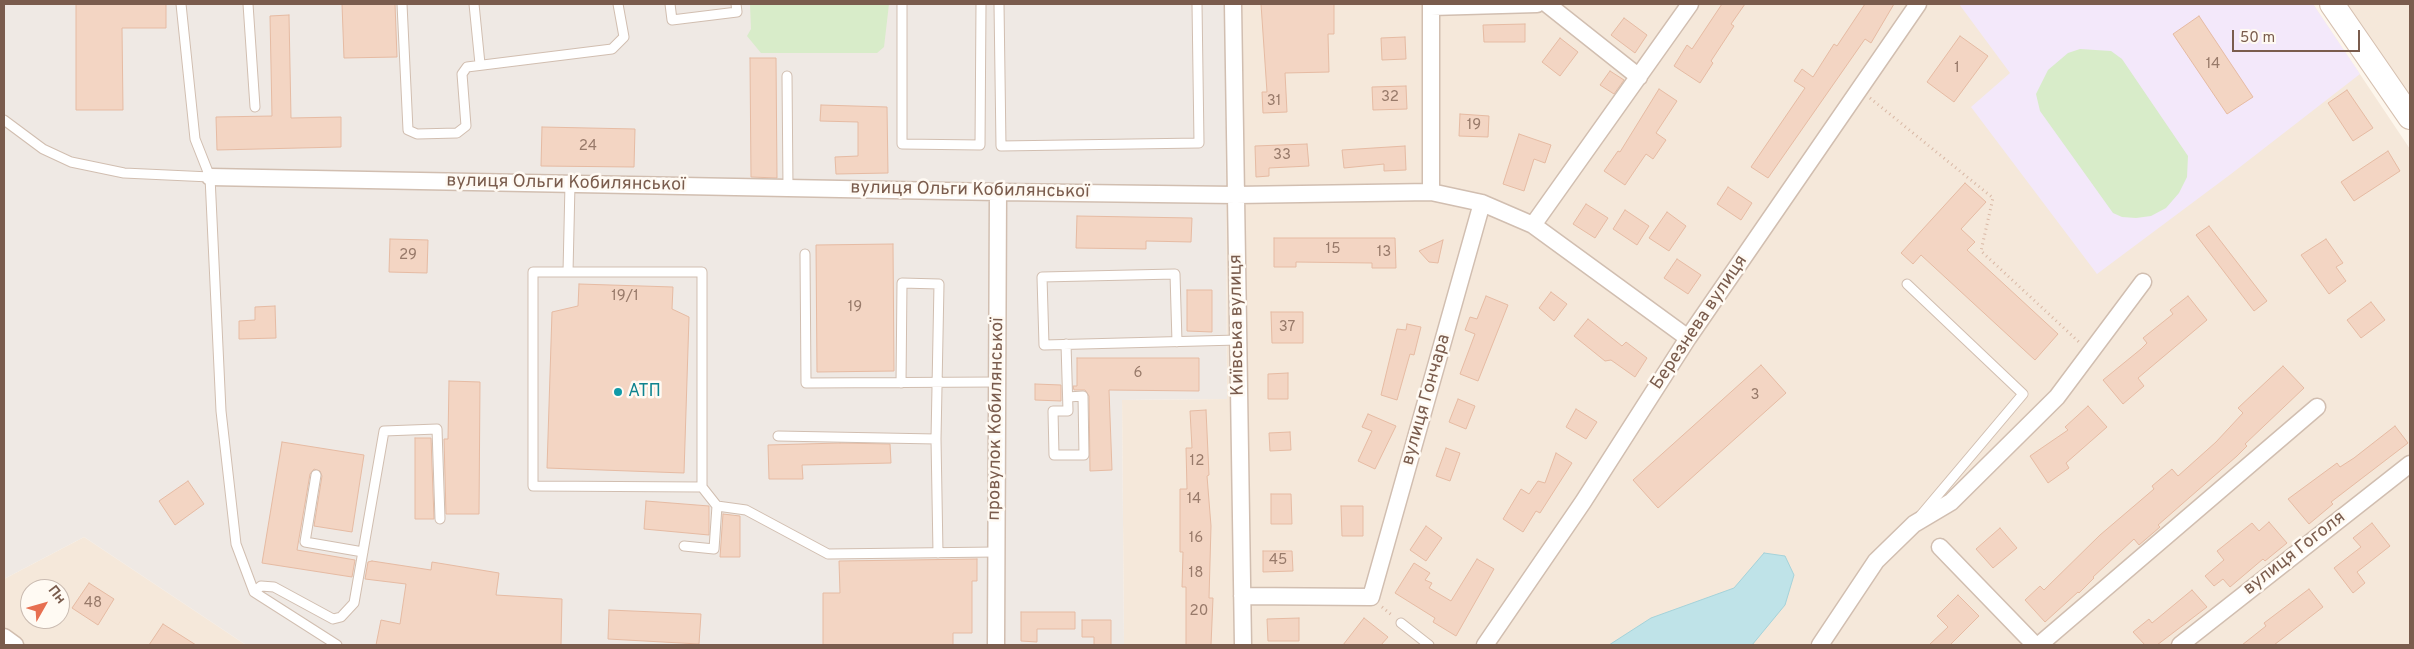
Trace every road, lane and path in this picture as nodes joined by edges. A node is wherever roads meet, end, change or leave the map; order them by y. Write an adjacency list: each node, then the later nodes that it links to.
1 (181, 4): 26 (lane)
2 (248, 4): 23 (lane)
3 (402, 4): 19 (lane)
4 (474, 4): 19 (lane)
5 (618, 4): 19 (lane)
6 (670, 4): 7 (lane)
7 (736, 4)
8 (902, 4): 9 (lane)
9 (981, 4)
10 (999, 4): 11 (lane)
11 (1197, 4)
12 (1233, 4): 31 (street, Київська вулиця)
13 (1537, 4): 18 (street)
14 (1546, 4): 21 (street)
15 (1690, 4): 21 (street)
16 (1918, 4): 22 (street, Березнева вулиця)
17 (2332, 4): 24 (main road)
18 (1431, 5): 30 (street)
19 (480, 64)
20 (787, 76): 28 (lane)
21 (1638, 77): 33 (street)
22 (1859, 89): 38 (street, Березнева вулиця); 42 (path)
23 (254, 107)
24 (2410, 118)
25 (4, 120): 26 (lane)
26 (210, 177): 27 (street, вулиця Ольги Кобилянської); 61 (lane)
27 (570, 184): 28 (street, вулиця Ольги Кобилянської); 35 (lane)
28 (788, 188): 29 (street, вулиця Ольги Кобилянської)
29 (998, 192): 31 (street, вулиця Ольги Кобилянської); 44 (street, провулок Кобилянської)
30 (1431, 192): 31 (street, вулиця Ольги Кобилянської); 32 (street, вулиця Ольги Кобилянської)
31 (1236, 195): 39 (street, Київська вулиця)
32 (1482, 203): 33 (street, вулиця Ольги Кобилянської); 63 (street, вулиця Гончара)
33 (1533, 225): 38 (street, вулиця Ольги Кобилянської)
34 (805, 254): 45 (lane)
35 (568, 272): 52 (lane); 52 (lane)
36 (2144, 282): 42 (street)
37 (1907, 284): 55 (lane)
38 (1688, 338): 69 (street, Березнева вулиця)
39 (1238, 340): 40 (lane); 62 (street, Київська вулиця)
40 (1177, 342): 41 (lane); 41 (lane)
41 (1066, 344): 46 (lane)
42 (2090, 353): 55 (street)
43 (937, 382): 44 (lane); 45 (lane); 45 (lane); 49 (lane)
44 (998, 382): 59 (street, провулок Кобилянської)
45 (901, 383)
46 (1068, 397): 46 (lane)
47 (2317, 407): 71 (street)
48 (778, 436): 49 (lane)
49 (936, 439): 60 (lane)
50 (2410, 464): 72 (street, вулиця Гоголя)
51 (316, 475): 58 (lane)
52 (702, 487): 53 (lane)
53 (717, 506): 56 (lane); 60 (lane)
54 (440, 519): 58 (lane)
55 (1914, 524): 70 (street)
56 (684, 546)
57 (1940, 547): 71 (street)
58 (363, 552): 61 (lane)
59 (995, 552): 60 (lane); 66 (street, провулок Кобилянської)
60 (938, 553)
61 (254, 592): 65 (lane)
62 (1242, 596): 63 (street); 67 (street, Київська вулиця)
63 (1371, 597): 64 (path)
64 (1401, 623): 68 (lane)
65 (337, 645)
66 (996, 645)
67 (1243, 645)
68 (1429, 645)
69 (1485, 645)
70 (1820, 645)
71 (2037, 645)
72 (2180, 645)

